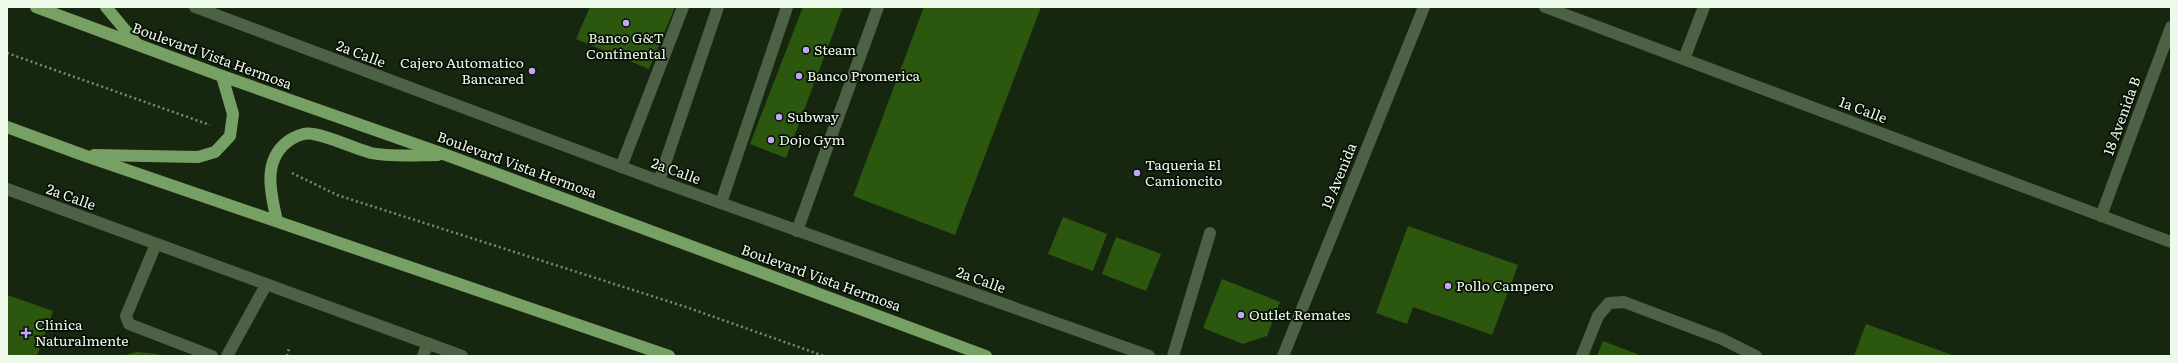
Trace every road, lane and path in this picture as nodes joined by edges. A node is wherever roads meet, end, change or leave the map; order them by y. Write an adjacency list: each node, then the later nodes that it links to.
1 (36, 7): 12 (main road, Boulevard Vista Hermosa)
2 (106, 7): 12 (main road)
3 (195, 7): 21 (street, 2a Calle)
4 (683, 7): 21 (street)
5 (718, 7): 22 (street)
6 (787, 7): 24 (street)
7 (878, 7): 27 (street)
8 (1424, 7): 44 (street, 19 Avenida)
9 (1545, 7): 14 (street, 1a Calle)
10 (1704, 7): 14 (street)
11 (2171, 27): 25 (street, 18 Avenida B)
12 (137, 44): 15 (main road, Boulevard Vista Hermosa)
13 (7, 53): 17 (path)
14 (1684, 59): 25 (street, 1a Calle)
15 (222, 76): 17 (main road); 19 (main road, Boulevard Vista Hermosa)
16 (7, 127): 18 (main road)
17 (230, 136): 18 (main road)
18 (83, 155): 26 (main road)
19 (449, 156): 20 (main road); 41 (main road, Boulevard Vista Hermosa)
20 (272, 163): 26 (main road); 40 (path)
21 (620, 167): 22 (street, 2a Calle)
22 (659, 181): 24 (street, 2a Calle)
23 (7, 189): 30 (street, 2a Calle)
24 (721, 203): 27 (street, 2a Calle)
25 (2101, 216): 29 (street, 1a Calle)
26 (277, 221): 39 (main road)
27 (798, 231): 42 (street, 2a Calle)
28 (1210, 233): 43 (street)
29 (2171, 242)
30 (156, 244): 31 (street, 2a Calle); 34 (street)
31 (266, 285): 32 (street, 2a Calle); 35 (street)
32 (428, 343): 37 (street); 38 (street, 2a Calle)
33 (289, 348): 36 (path)
34 (212, 356)
35 (227, 356)
36 (286, 356)
37 (423, 356)
38 (462, 356)
39 (668, 356)
40 (824, 356)
41 (986, 356)
42 (1149, 356)
43 (1173, 356)
44 (1282, 356)
45 (1582, 356): 46 (street)
46 (1756, 356)

